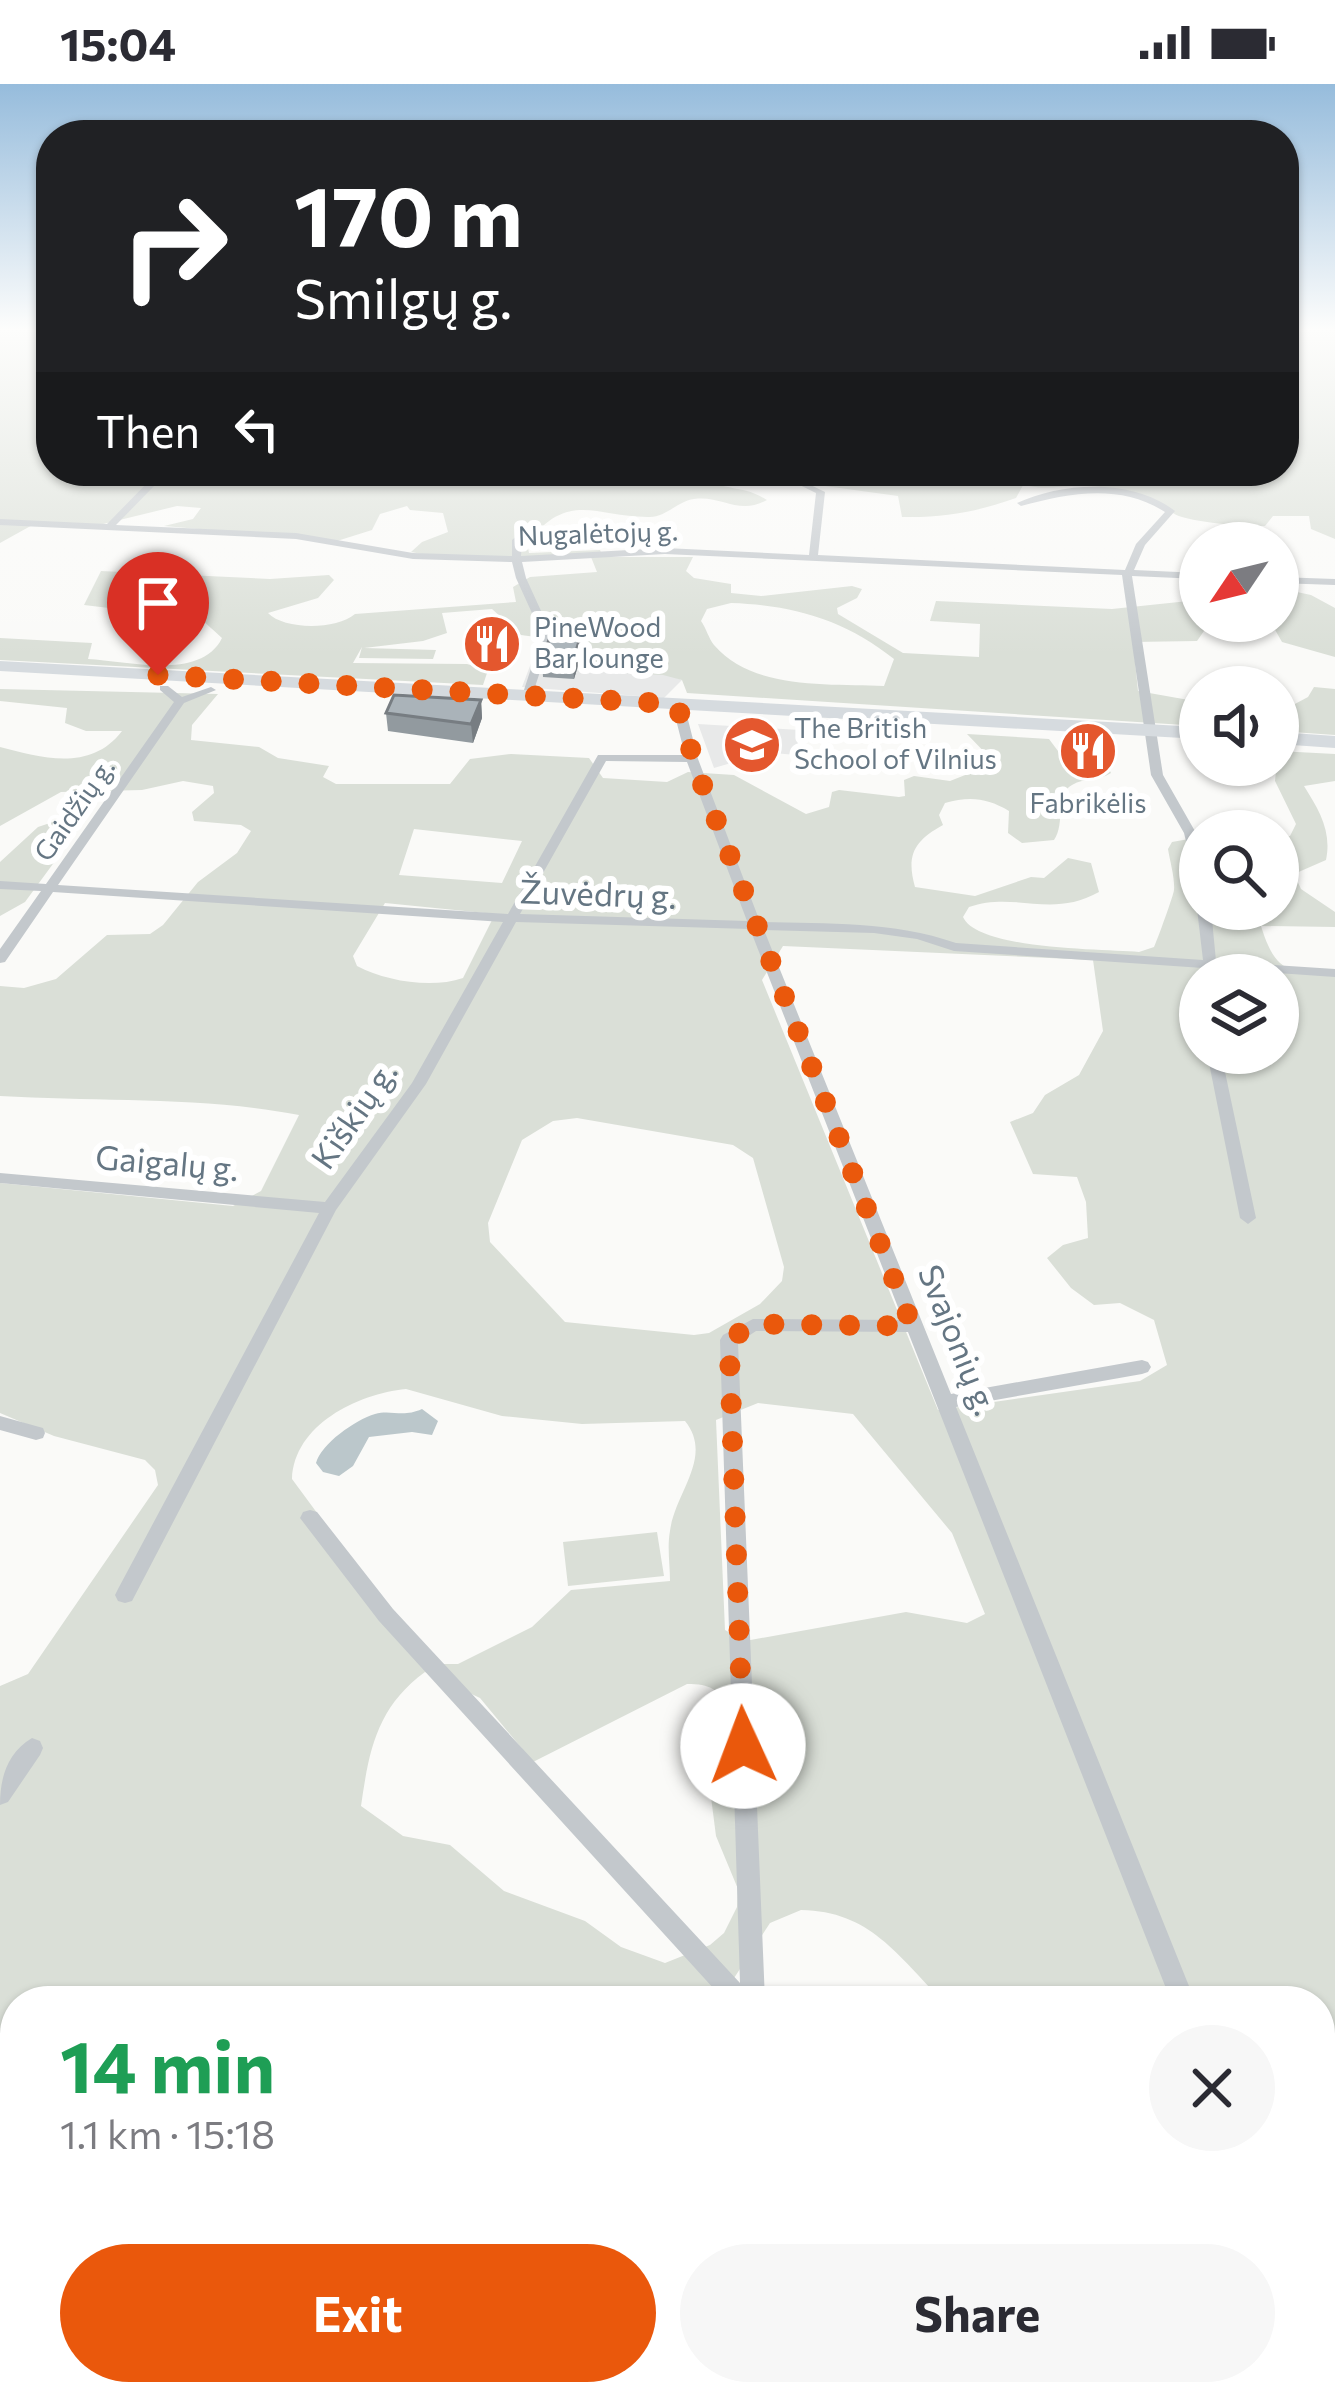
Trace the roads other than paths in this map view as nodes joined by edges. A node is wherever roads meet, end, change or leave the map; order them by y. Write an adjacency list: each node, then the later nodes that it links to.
1 (150, 486): 5 (street)
2 (807, 486): 7 (street)
3 (1021, 503): 9 (street)
4 (0, 522): 5 (street, Nugalėtojų g.)
5 (109, 527): 8 (street, Nugalėtojų g.)
6 (529, 529): 8 (street)
7 (813, 558): 8 (street, Nugalėtojų g.); 9 (street, Nugalėtojų g.)
8 (516, 559): 16 (street)
9 (1127, 575): 10 (street, Nugalėtojų g.); 18 (street)
10 (1179, 576)
11 (1299, 581): 12 (street)
12 (1335, 582)
13 (0, 666): 16 (main road)
14 (0, 683): 15 (main road)
15 (172, 695): 17 (main road); 25 (street, Gaidžių g.)
16 (527, 696): 17 (main road)
17 (677, 707): 18 (main road); 22 (street, Svajonių g.)
18 (1151, 733): 19 (main road); 23 (street)
19 (1179, 735)
20 (1299, 742): 21 (main road)
21 (1335, 745)
22 (692, 759): 26 (street, Kiškių g.); 27 (street, Svajonių g.)
23 (1179, 816)
24 (0, 885): 25 (street, Žuvėdrų g.)
25 (50, 888): 26 (street, Žuvėdrų g.); 28 (street, Gaidžių g.)
26 (508, 917): 27 (street, Žuvėdrų g.); 34 (street, Kiškių g.)
27 (755, 925): 29 (street, Žuvėdrų g.); 36 (street, Svajonių g.)
28 (5, 953)
29 (1179, 966)
30 (1299, 972): 31 (street, Žuvėdrų g.)
31 (1335, 973)
32 (1218, 1074): 35 (street)
33 (0, 1178): 34 (street, Gaigalų g.)
34 (329, 1208): 42 (street, Kiškių g.)
35 (1248, 1218)
36 (912, 1326): 38 (street, Svajonių g.); 46 (street)
37 (1142, 1367): 38 (street)
38 (945, 1402): 47 (street, Svajonių g.)
39 (0, 1423): 40 (street)
40 (36, 1433)
41 (310, 1518): 45 (street)
42 (125, 1595)
43 (32, 1748): 44 (street)
44 (0, 1795)
45 (728, 1986)
46 (752, 1986)
47 (1177, 1986)

